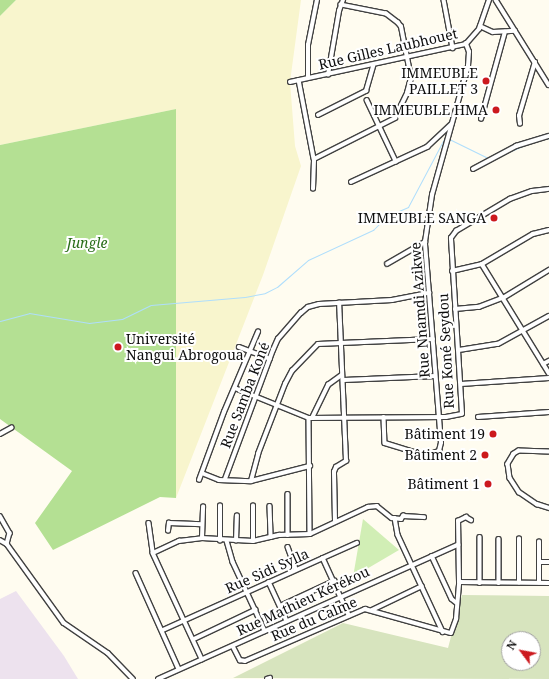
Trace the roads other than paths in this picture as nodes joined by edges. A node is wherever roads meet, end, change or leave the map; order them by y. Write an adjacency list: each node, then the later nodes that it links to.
1 (317, 0): 16 (street)
2 (343, 0): 6 (street)
3 (444, 0): 11 (street)
4 (489, 0): 7 (street, Rue Gilles Laubhouet)
5 (496, 0): 8 (street)
6 (341, 5): 12 (street); 15 (street)
7 (480, 26): 9 (street); 10 (street, Rue Gilles Laubhouet)
8 (515, 31): 9 (street); 13 (street)
9 (505, 32): 22 (street)
10 (466, 44): 11 (street, Rue Gilles Laubhouet); 24 (street, Rue Nnamdi Azikwe)
11 (453, 48): 12 (street, Rue Gilles Laubhouet)
12 (408, 57): 14 (street, Rue Gilles Laubhouet); 25 (street)
13 (535, 62): 19 (street); 23 (street)
14 (373, 66): 15 (street, Rue Gilles Laubhouet); 21 (street)
15 (328, 75): 16 (street, Rue Gilles Laubhouet)
16 (308, 78): 17 (street, Rue Gilles Laubhouet)
17 (299, 80): 18 (street, Rue Gilles Laubhouet); 27 (street)
18 (290, 82)
19 (549, 85)
20 (367, 100): 25 (street)
21 (318, 116)
22 (480, 119)
23 (520, 124)
24 (452, 125): 28 (street); 34 (street, Rue Nnamdi Azikwe)
25 (380, 127): 27 (street); 28 (street)
26 (549, 136): 29 (street)
27 (314, 159): 31 (street)
28 (396, 161): 30 (street)
29 (473, 170)
30 (351, 182)
31 (313, 189)
32 (549, 189): 38 (street, Rue Koné Seydou)
33 (549, 230): 36 (street)
34 (425, 242): 35 (street); 39 (street, Rue Nnamdi Azikwe)
35 (387, 264)
36 (482, 264): 38 (street); 40 (street)
37 (549, 270): 40 (street)
38 (452, 271): 42 (street, Rue Koné Seydou)
39 (429, 293): 41 (street, Rue Samba Koné); 46 (street, Rue Nnamdi Azikwe)
40 (503, 298): 42 (street); 44 (street)
41 (339, 303): 47 (street); 51 (street, Rue Samba Koné)
42 (455, 309): 49 (street, Rue Koné Seydou)
43 (549, 316): 44 (street)
44 (525, 331): 49 (street); 53 (street)
45 (258, 332): 50 (street)
46 (433, 339): 47 (street); 56 (street, Rue Nnamdi Azikwe)
47 (341, 342): 55 (street); 62 (street)
48 (239, 347): 50 (street)
49 (459, 350): 59 (street, Rue Koné Seydou)
50 (251, 352): 51 (street); 60 (street)
51 (270, 359): 61 (street, Rue Samba Koné)
52 (549, 361): 53 (street)
53 (543, 364): 54 (street)
54 (549, 373)
55 (342, 374): 58 (street); 67 (street)
56 (435, 376): 58 (street); 64 (street, Rue Nnamdi Azikwe)
57 (549, 378): 59 (street)
58 (344, 380): 68 (street)
59 (461, 384): 64 (street, Rue Koné Seydou)
60 (235, 388): 61 (street, Rue Koné Seydou); 73 (street)
61 (255, 396): 62 (street, Rue Koné Seydou); 74 (street, Rue Samba Koné)
62 (277, 405): 67 (street, Rue Koné Seydou); 76 (street)
63 (549, 412): 66 (street)
64 (438, 416): 65 (street, Rue Koné Seydou); 65 (street, Rue Nnamdi Azikwe)
65 (384, 417): 68 (street, Rue Koné Seydou)
66 (478, 417)
67 (310, 418): 68 (street, Rue Koné Seydou); 72 (street)
68 (345, 418): 88 (street)
69 (10, 428): 70 (street)
70 (0, 434)
71 (549, 452): 82 (street)
72 (310, 466): 76 (street); 92 (street)
73 (202, 474): 74 (street); 75 (street)
74 (225, 479): 76 (street)
75 (199, 480)
76 (251, 480)
77 (288, 494): 93 (street)
78 (220, 506): 100 (street)
79 (253, 506): 103 (street)
80 (270, 506): 94 (street)
81 (203, 507): 90 (street)
82 (549, 508)
83 (0, 516): 106 (street)
84 (237, 516): 102 (street)
85 (395, 518): 86 (street); 88 (street); 114 (street)
86 (424, 518)
87 (471, 520): 107 (street)
88 (335, 521): 92 (street)
89 (150, 523): 109 (street)
90 (202, 524): 91 (street); 96 (street)
91 (168, 531)
92 (310, 534): 93 (street)
93 (288, 535): 94 (street)
94 (271, 537): 103 (street)
95 (480, 537): 120 (street)
96 (202, 538): 100 (street); 109 (street)
97 (500, 539): 121 (street)
98 (519, 539): 122 (street)
99 (0, 540): 106 (street)
100 (220, 541): 101 (street)
101 (227, 541): 102 (street); 126 (street)
102 (236, 541): 103 (street)
103 (252, 541)
104 (539, 542): 112 (street)
105 (357, 543): 111 (street)
106 (7, 544): 142 (street)
107 (458, 545): 110 (street, Rue Mathieu Kérékou); 119 (street)
108 (288, 547): 115 (street)
109 (153, 553): 133 (street)
110 (432, 556): 114 (street, Rue Mathieu Kérékou); 128 (street)
111 (323, 558): 115 (street, Rue Sidi Sylla); 117 (street, Rue Sidi Sylla)
112 (539, 562): 113 (street); 123 (street)
113 (549, 562)
114 (411, 564): 125 (street); 127 (street, Rue Mathieu Kérékou)
115 (296, 569): 118 (street, Rue Sidi Sylla)
116 (136, 573): 135 (street)
117 (334, 581): 127 (street, Rue Sidi Sylla); 129 (street)
118 (269, 582): 126 (street, Rue Sidi Sylla); 129 (street)
119 (459, 582): 120 (street); 128 (street)
120 (480, 583): 121 (street)
121 (500, 583): 122 (street)
122 (519, 583): 123 (street)
123 (539, 583): 124 (street)
124 (549, 583)
125 (422, 586): 131 (street); 137 (street)
126 (247, 592): 130 (street); 133 (street, Rue Sidi Sylla)
127 (342, 596): 132 (street, Rue Sidi Sylla); 134 (street, Rue Mathieu Kérékou)
128 (457, 603): 137 (street)
129 (280, 606): 134 (street)
130 (255, 610): 136 (street); 138 (street)
131 (372, 610): 132 (street, Rue du Calme); 137 (street, Rue du Calme)
132 (349, 615): 139 (street, Rue du Calme)
133 (184, 620): 135 (street, Rue Sidi Sylla); 138 (street)
134 (287, 621): 136 (street, Rue Mathieu Kérékou)
135 (163, 630): 141 (street)
136 (265, 631): 139 (street, Rue Mathieu Kérékou)
137 (443, 632)
138 (194, 639): 140 (street)
139 (233, 646): 140 (street, Rue Mathieu Kérékou)
140 (202, 659): 141 (street, Rue Mathieu Kérékou)
141 (179, 670): 143 (street, Rue Mathieu Kérékou)
142 (133, 679)
143 (158, 679)

